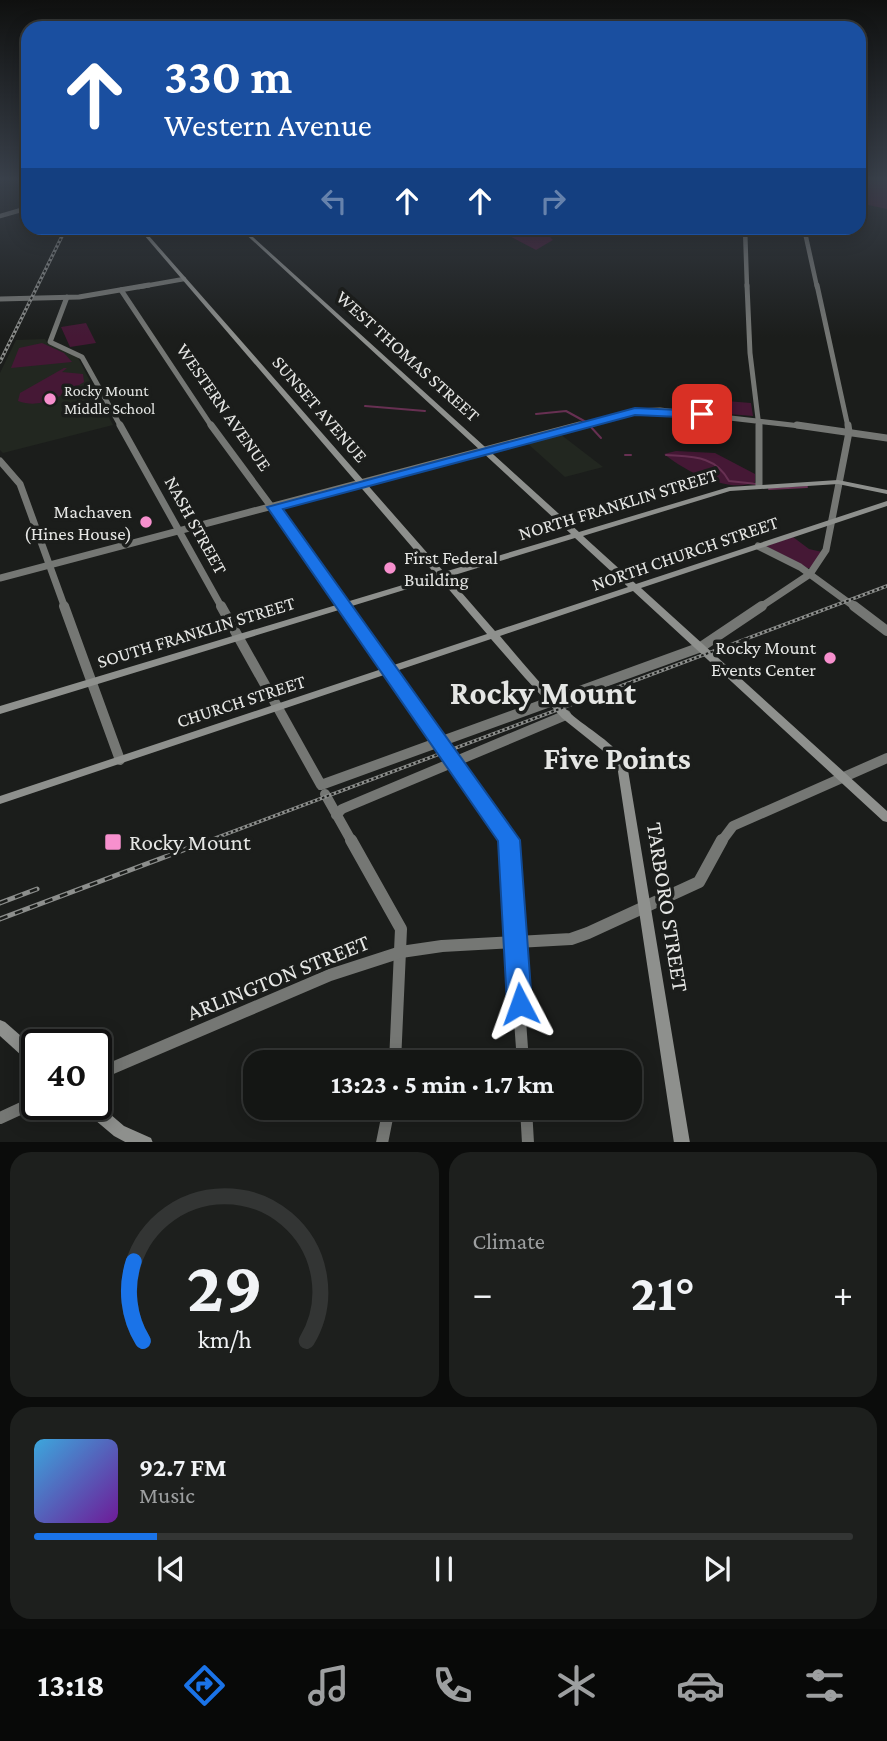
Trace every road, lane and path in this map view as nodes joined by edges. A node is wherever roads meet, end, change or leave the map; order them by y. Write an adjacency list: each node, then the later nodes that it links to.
1 (146, 235): 5 (main road, SUNSET AVENUE)
2 (249, 235): 12 (main road, WEST THOMAS STREET)
3 (745, 235): 9 (street)
4 (806, 235): 10 (street)
5 (184, 279): 6 (street); 15 (main road, SUNSET AVENUE)
6 (121, 290): 7 (street); 19 (street, WESTERN AVENUE)
7 (67, 297): 8 (street); 21 (street, NASH STREET)
8 (0, 299)
9 (759, 420): 10 (street); 12 (street); 16 (street)
10 (849, 432): 11 (street); 14 (street)
11 (887, 438)
12 (487, 452): 15 (street); 22 (main road, WEST THOMAS STREET)
13 (0, 461): 24 (street)
14 (838, 482): 16 (main road, NORTH FRANKLIN STREET); 17 (main road, NORTH FRANKLIN STREET); 20 (street)
15 (362, 484): 19 (street); 26 (main road, SUNSET AVENUE)
16 (760, 485): 22 (main road, NORTH FRANKLIN STREET)
17 (887, 492)
18 (887, 502): 20 (main road, NORTH CHURCH STREET)
19 (274, 507): 21 (street); 29 (street, WESTERN AVENUE)
20 (831, 522): 23 (main road, NORTH CHURCH STREET); 25 (street)
21 (180, 531): 24 (street); 32 (street, NASH STREET)
22 (577, 535): 26 (main road, NORTH FRANKLIN STREET); 28 (main road, WEST THOMAS STREET)
23 (758, 546): 25 (street); 28 (main road, NORTH CHURCH STREET)
24 (49, 565): 27 (street); 35 (street)
25 (810, 574): 30 (street); 33 (street)
26 (443, 576): 29 (main road, SOUTH FRANKLIN STREET); 31 (main road, SUNSET AVENUE)
27 (0, 578)
28 (635, 588): 31 (main road, NORTH CHURCH STREET); 33 (main road, WEST THOMAS STREET)
29 (344, 606): 32 (main road, SOUTH FRANKLIN STREET); 34 (street, WESTERN AVENUE)
30 (887, 631)
31 (493, 635): 34 (main road, CHURCH STREET); 37 (main road, SUNSET AVENUE)
32 (239, 638): 35 (main road, SOUTH FRANKLIN STREET); 36 (street, NASH STREET)
33 (704, 649): 37 (street); 43 (main road, WEST THOMAS STREET)
34 (391, 670): 36 (main road, CHURCH STREET); 39 (street, WESTERN AVENUE)
35 (92, 682): 38 (main road, SOUTH FRANKLIN STREET); 41 (street)
36 (278, 707): 41 (main road, CHURCH STREET); 44 (street, NASH STREET)
37 (559, 708): 39 (street); 42 (street); 48 (main road, TARBORO STREET)
38 (0, 710)
39 (444, 746): 42 (street, WESTERN AVENUE); 44 (street)
40 (887, 758): 43 (street, ARLINGTON STREET)
41 (120, 760): 45 (main road, CHURCH STREET)
42 (454, 761): 46 (street); 49 (street, WESTERN AVENUE)
43 (842, 777): 47 (main road, WEST THOMAS STREET); 48 (street, ARLINGTON STREET)
44 (323, 790): 46 (street, NASH STREET)
45 (0, 800)
46 (336, 815): 50 (street, NASH STREET)
47 (887, 818)
48 (644, 908): 49 (street, ARLINGTON STREET); 64 (main road, TARBORO STREET)
49 (515, 942): 50 (street, ARLINGTON STREET); 54 (street, WESTERN AVENUE)
50 (401, 952): 53 (street, NASH STREET); 55 (street, ARLINGTON STREET)
51 (4, 1030): 52 (main road)
52 (21, 1045)
53 (396, 1050)
54 (522, 1050)
55 (112, 1069)
56 (21, 1108): 57 (street)
57 (0, 1118)
58 (387, 1120): 62 (street)
59 (527, 1120): 63 (street)
60 (107, 1121): 61 (main road)
61 (144, 1142)
62 (382, 1142)
63 (528, 1142)
64 (682, 1142)

